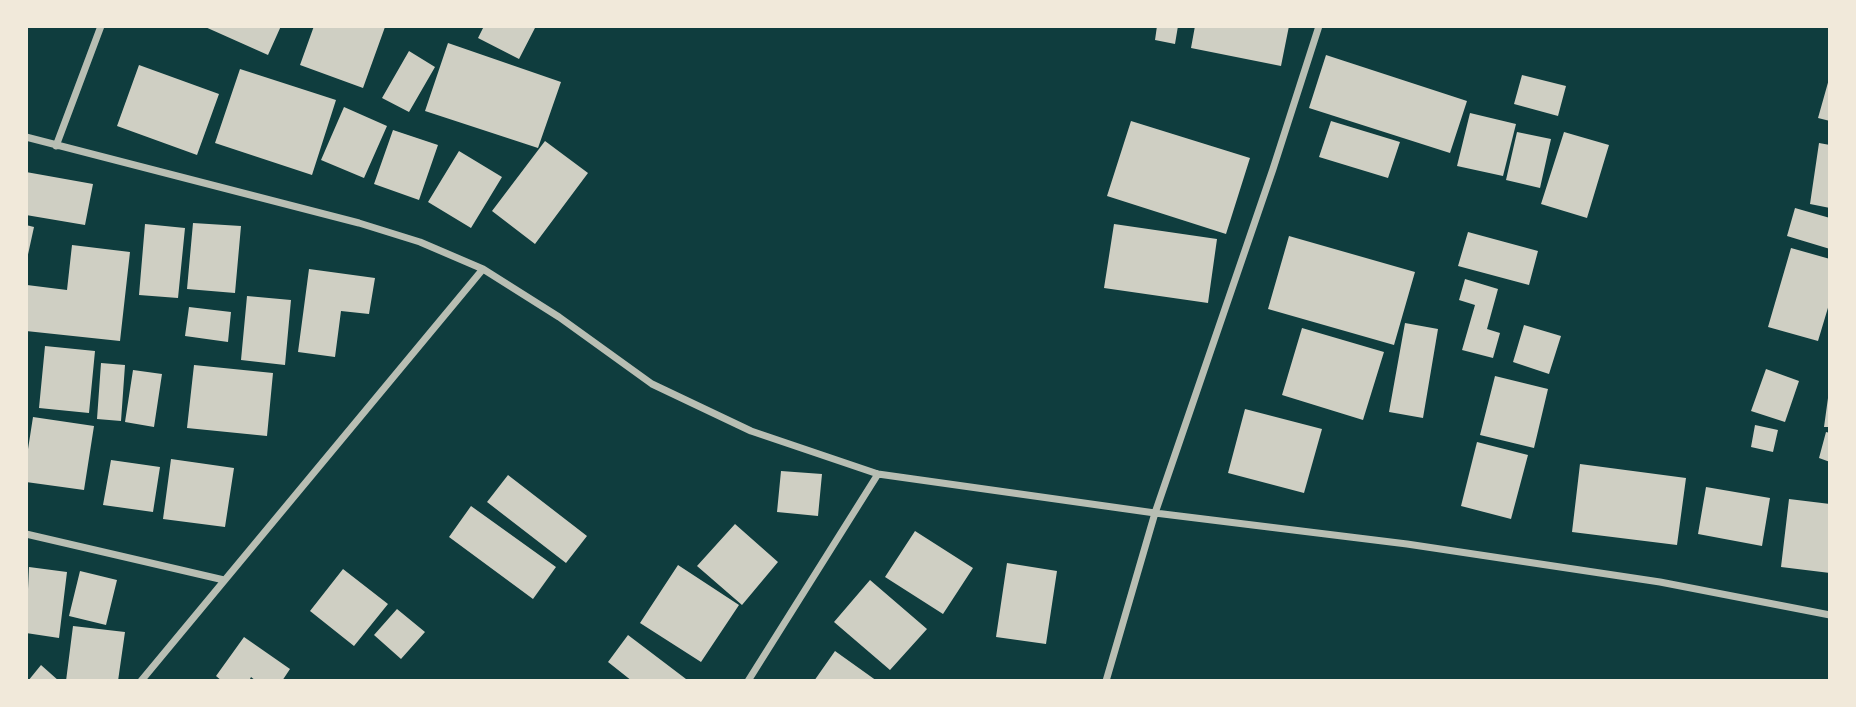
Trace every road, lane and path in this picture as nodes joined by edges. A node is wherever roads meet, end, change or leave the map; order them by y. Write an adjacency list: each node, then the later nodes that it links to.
1 (101, 26): 4 (street)
2 (1319, 26): 7 (street)
3 (26, 137): 4 (street)
4 (56, 146): 5 (street)
5 (483, 269): 6 (street); 9 (street)
6 (878, 474): 7 (street); 12 (street)
7 (1155, 513): 10 (street); 13 (street)
8 (26, 534): 9 (street)
9 (224, 580): 11 (street)
10 (1830, 615)
11 (141, 681)
12 (748, 681)
13 (1106, 681)

